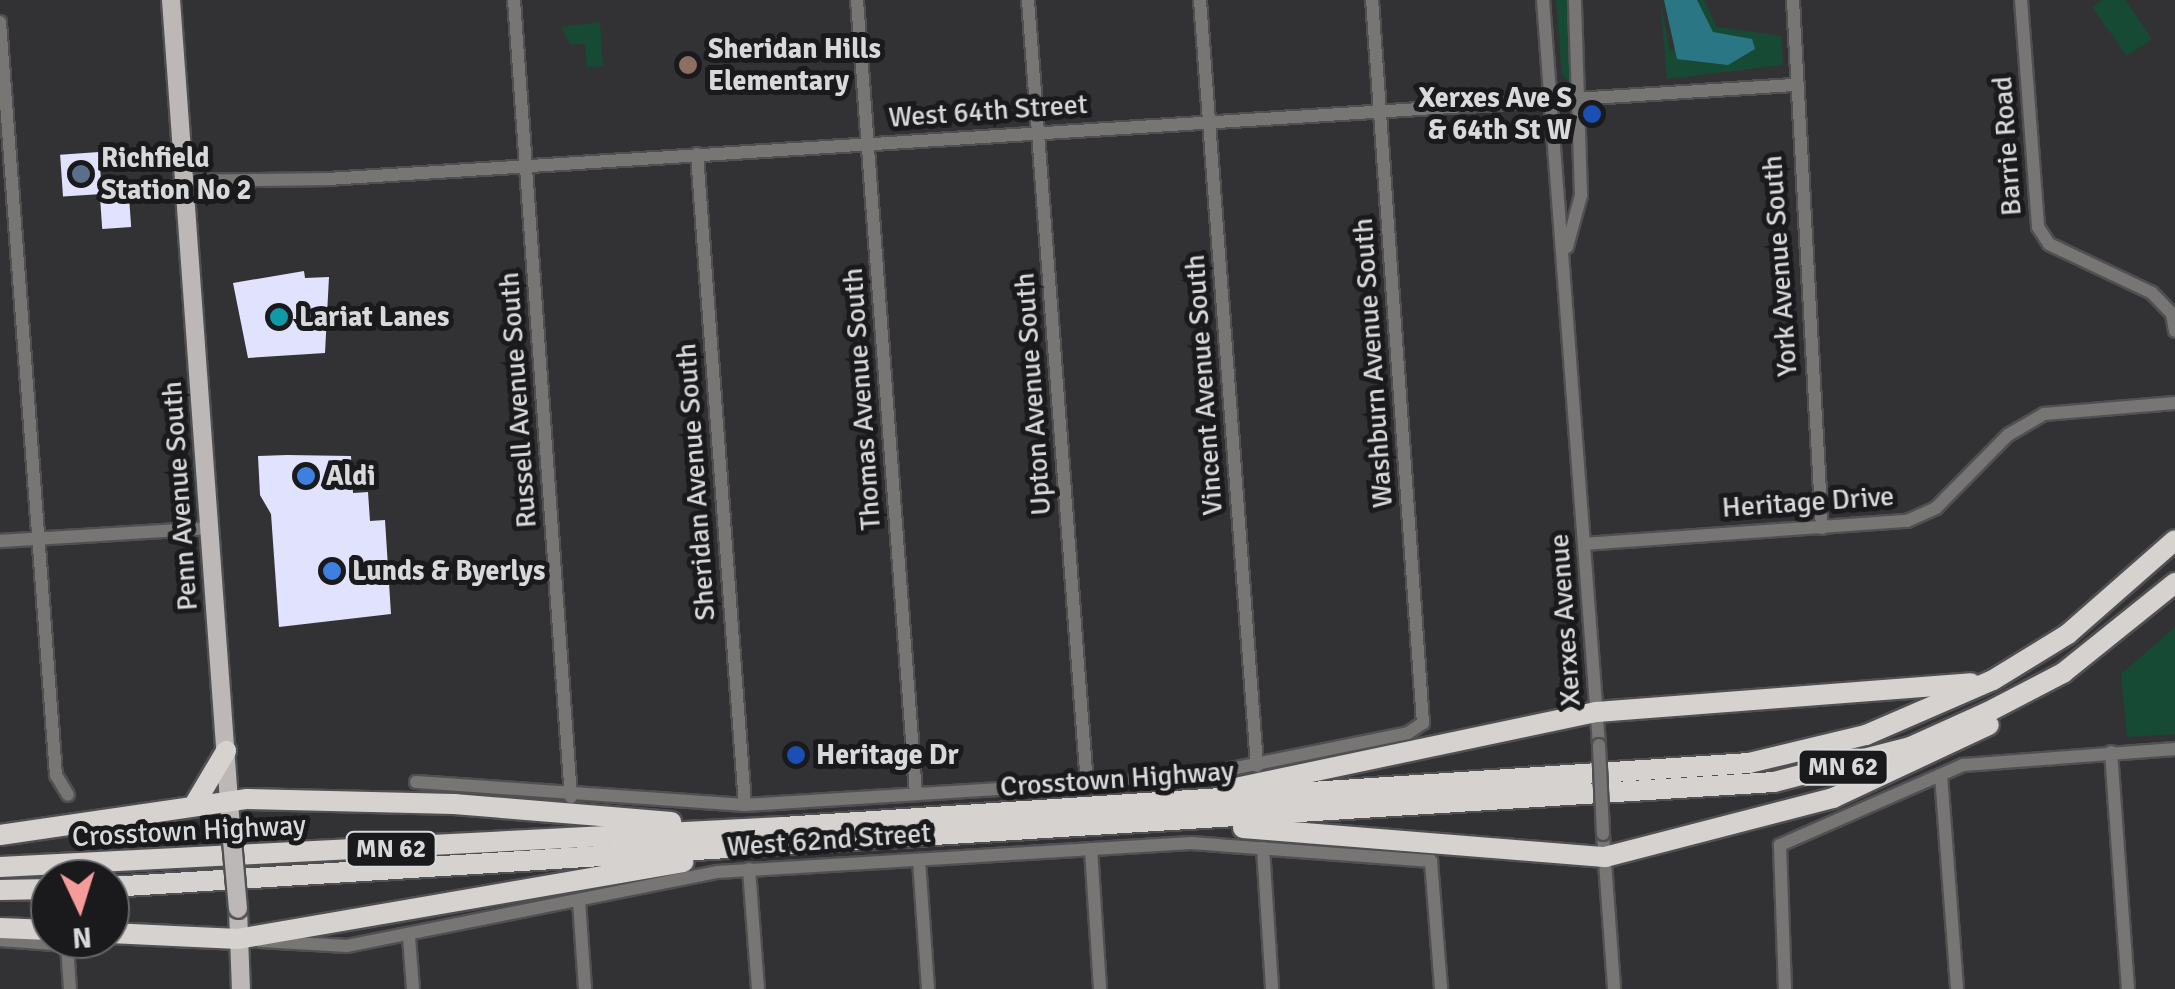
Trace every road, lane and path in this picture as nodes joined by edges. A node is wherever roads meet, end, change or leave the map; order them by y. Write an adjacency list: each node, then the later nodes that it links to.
1 (171, 0): 21 (main road, Penn Avenue South)
2 (514, 0): 20 (street, Russell Avenue South)
3 (858, 0): 18 (street, Thomas Avenue South)
4 (1028, 0): 17 (street, Upton Avenue South)
5 (1200, 0): 16 (street, Vincent Avenue South)
6 (1372, 0): 15 (street, Washburn Avenue South)
7 (1543, 0): 14 (street, Xerxes Avenue)
8 (1574, 0): 13 (street, Xerxes Avenue)
9 (1793, 0): 12 (street, York Avenue South)
10 (2021, 0): 24 (street, Barrie Road)
11 (0, 22): 22 (street)
12 (1795, 85): 13 (street, West 64th Street); 27 (street, York Avenue South)
13 (1582, 98): 14 (street, West 64th Street); 23 (street, Xerxes Avenue)
14 (1550, 100): 15 (street, West 64th Street); 23 (street, Xerxes Avenue)
15 (1380, 112): 16 (street, West 64th Street); 36 (street, Washburn Avenue South)
16 (1210, 122): 17 (street, West 64th Street); 40 (street, Vincent Avenue South)
17 (1038, 133): 18 (street, West 64th Street); 43 (street, Upton Avenue South)
18 (868, 144): 19 (street, West 64th Street); 44 (street, Thomas Avenue South)
19 (696, 154): 20 (street, West 64th Street); 49 (street, Sheridan Avenue South)
20 (526, 166): 21 (street, West 64th Street); 46 (street, Russell Avenue South)
21 (184, 181): 26 (main road, Penn Avenue South)
22 (7, 197): 28 (street)
23 (1568, 247): 31 (street, Xerxes Avenue)
24 (2175, 331)
25 (2175, 404): 27 (street, Heritage Drive)
26 (210, 528): 28 (street); 38 (main road, Penn Avenue South)
27 (1822, 528): 31 (street, Heritage Drive)
28 (38, 538): 30 (street); 45 (street)
29 (2175, 540): 34 (highway, Crosstown Highway / MN 62)
30 (0, 541)
31 (1584, 544): 35 (street, Xerxes Avenue)
32 (2175, 583): 33 (highway, Crosstown Highway / MN 62)
33 (2063, 673): 50 (highway, Crosstown Highway / MN 62); 55 (highway)
34 (1993, 680): 35 (highway); 50 (highway, Crosstown Highway / MN 62)
35 (1597, 712): 50 (highway); 55 (street, Xerxes Avenue, bridge)
36 (1422, 723): 40 (street, West 62nd Street)
37 (2175, 749): 39 (street)
38 (226, 751): 47 (main road, Penn Avenue South); 48 (highway)
39 (2110, 752): 41 (street); 81 (street)
40 (1257, 766): 43 (street, West 62nd Street)
41 (1941, 775): 79 (street); 80 (street)
42 (416, 782): 46 (street, West 62nd Street)
43 (1087, 784): 44 (street, West 62nd Street)
44 (916, 794): 49 (street, West 62nd Street)
45 (68, 796)
46 (572, 797): 49 (street, West 62nd Street)
47 (230, 802): 48 (highway); 52 (highway); 67 (main road, Penn Avenue South, bridge)
48 (194, 804): 51 (highway)
49 (746, 806)
50 (1137, 814): 52 (highway, Crosstown Highway / MN 62); 55 (highway)
51 (0, 835)
52 (786, 836): 57 (highway, Crosstown Highway / MN 62); 59 (highway, Crosstown Highway / MN 62); 67 (highway)
53 (1263, 848): 54 (street, West 62nd Street); 76 (street); 77 (street, West 62nd Street)
54 (1090, 849): 56 (street, West 62nd Street); 75 (street)
55 (1605, 857): 78 (street, Xerxes Avenue)
56 (919, 860): 58 (street, West 62nd Street); 74 (street)
57 (0, 867)
58 (749, 869): 62 (street, West 62nd Street); 73 (street)
59 (130, 885)
60 (30, 889): 61 (highway)
61 (0, 890)
62 (579, 901): 66 (street, West 62nd Street); 72 (street)
63 (0, 928): 64 (highway)
64 (30, 929)
65 (130, 934): 67 (highway)
66 (408, 936): 67 (street, West 62nd Street); 71 (street)
67 (238, 939): 70 (main road, Penn Avenue South)
68 (0, 940): 69 (street)
69 (70, 989)
70 (241, 989)
71 (412, 989)
72 (585, 989)
73 (758, 989)
74 (928, 989)
75 (1100, 989)
76 (1272, 989)
77 (1441, 989)
78 (1614, 989)
79 (1784, 989)
80 (1957, 989)
81 (2128, 989)

